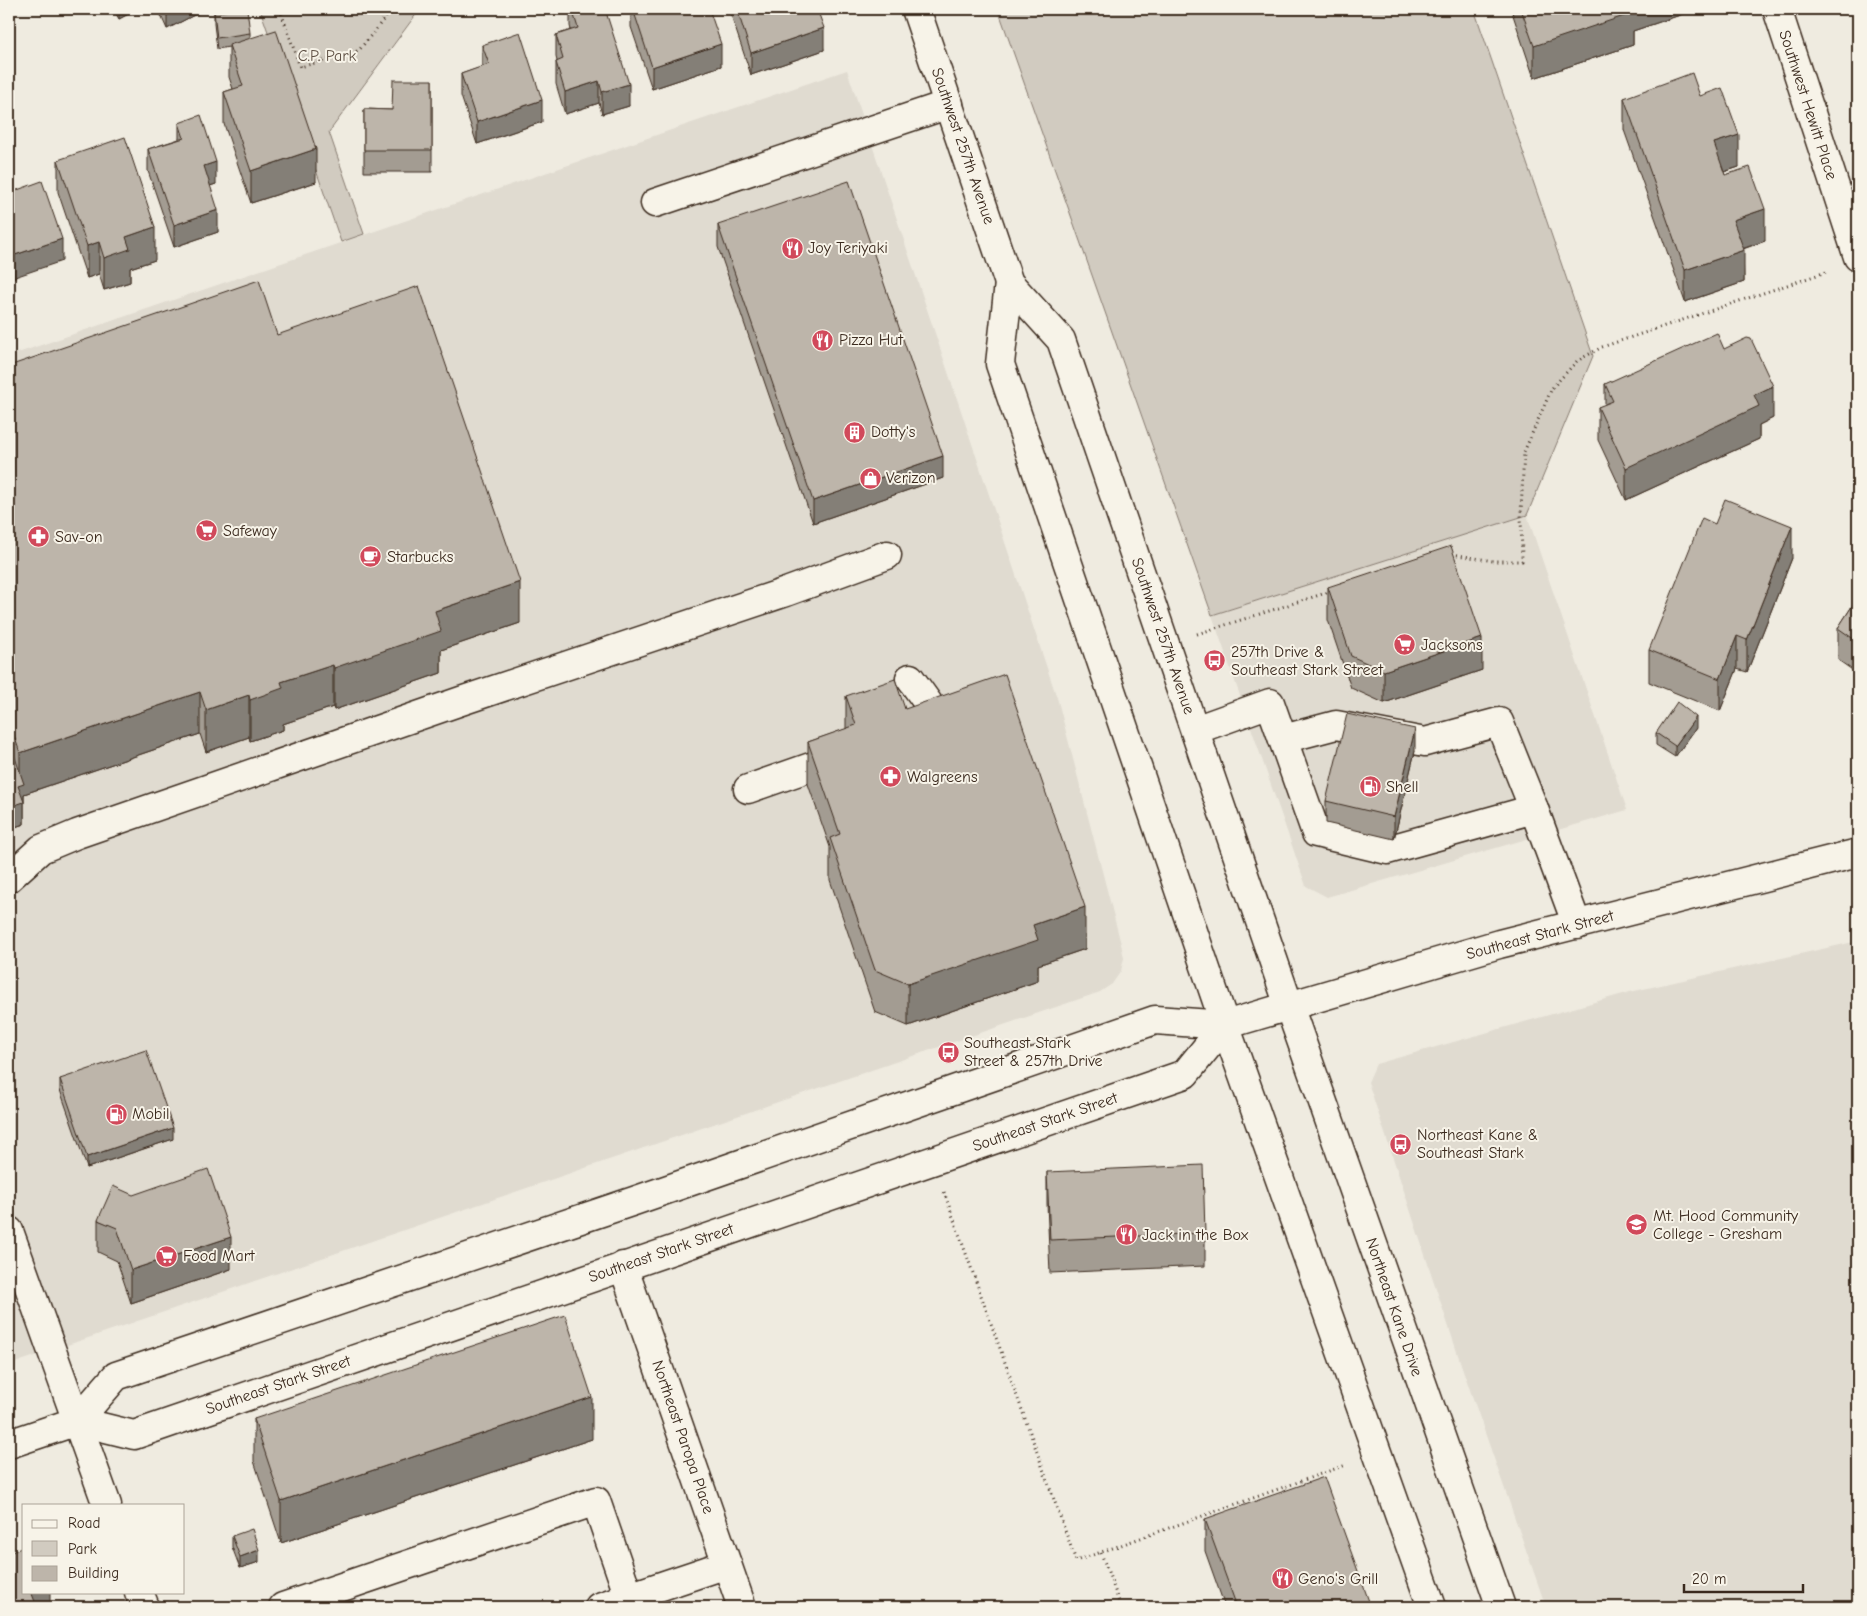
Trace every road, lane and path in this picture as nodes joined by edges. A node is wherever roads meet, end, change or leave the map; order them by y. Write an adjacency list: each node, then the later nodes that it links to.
1 (280, 9): 2 (path)
2 (392, 9)
3 (916, 9): 5 (main road, Southwest 257th Avenue)
4 (1777, 9): 7 (main road, Southwest Hewitt Place)
5 (949, 104): 6 (main road); 9 (main road, Southwest 257th Avenue)
6 (655, 203)
7 (1858, 257)
8 (1831, 270): 10 (path)
9 (1009, 283): 13 (main road, Southwest 257th Avenue); 25 (main road, Southwest 257th Avenue)
10 (1450, 554)
11 (887, 555): 22 (main road)
12 (1336, 590): 13 (path)
13 (1165, 644): 15 (main road, Southwest 257th Avenue)
14 (910, 678): 16 (main road)
15 (1195, 730): 17 (main road); 24 (main road, Southwest 257th Avenue)
16 (900, 736)
17 (1283, 739): 20 (main road); 20 (main road)
18 (851, 753): 19 (main road)
19 (748, 789)
20 (1534, 809): 23 (main road)
21 (1858, 854): 23 (main road, Southeast Stark Street)
22 (9, 878)
23 (1577, 924): 24 (main road, Southeast Stark Street)
24 (1289, 1006): 25 (main road, Southeast Stark Street); 43 (main road, Northeast Kane Drive)
25 (1225, 1025): 26 (main road, Southeast Stark Street); 29 (main road, Southeast Stark Street); 31 (main road)
26 (933, 1160): 28 (main road, Southeast Stark Street); 33 (path)
27 (9, 1231): 29 (main road)
28 (623, 1266): 29 (main road, Southeast Stark Street); 34 (main road, Northeast Paropa Place)
29 (77, 1421): 30 (main road); 32 (main road)
30 (9, 1444)
31 (1377, 1454): 33 (path); 42 (main road)
32 (107, 1504)
33 (1101, 1553): 41 (path)
34 (727, 1564): 36 (main road); 40 (main road, Northeast Paropa Place)
35 (140, 1594): 37 (main road)
36 (629, 1597): 38 (main road); 39 (main road)
37 (144, 1607)
38 (283, 1607)
39 (599, 1607)
40 (742, 1607)
41 (1120, 1607)
42 (1432, 1607)
43 (1501, 1607)

